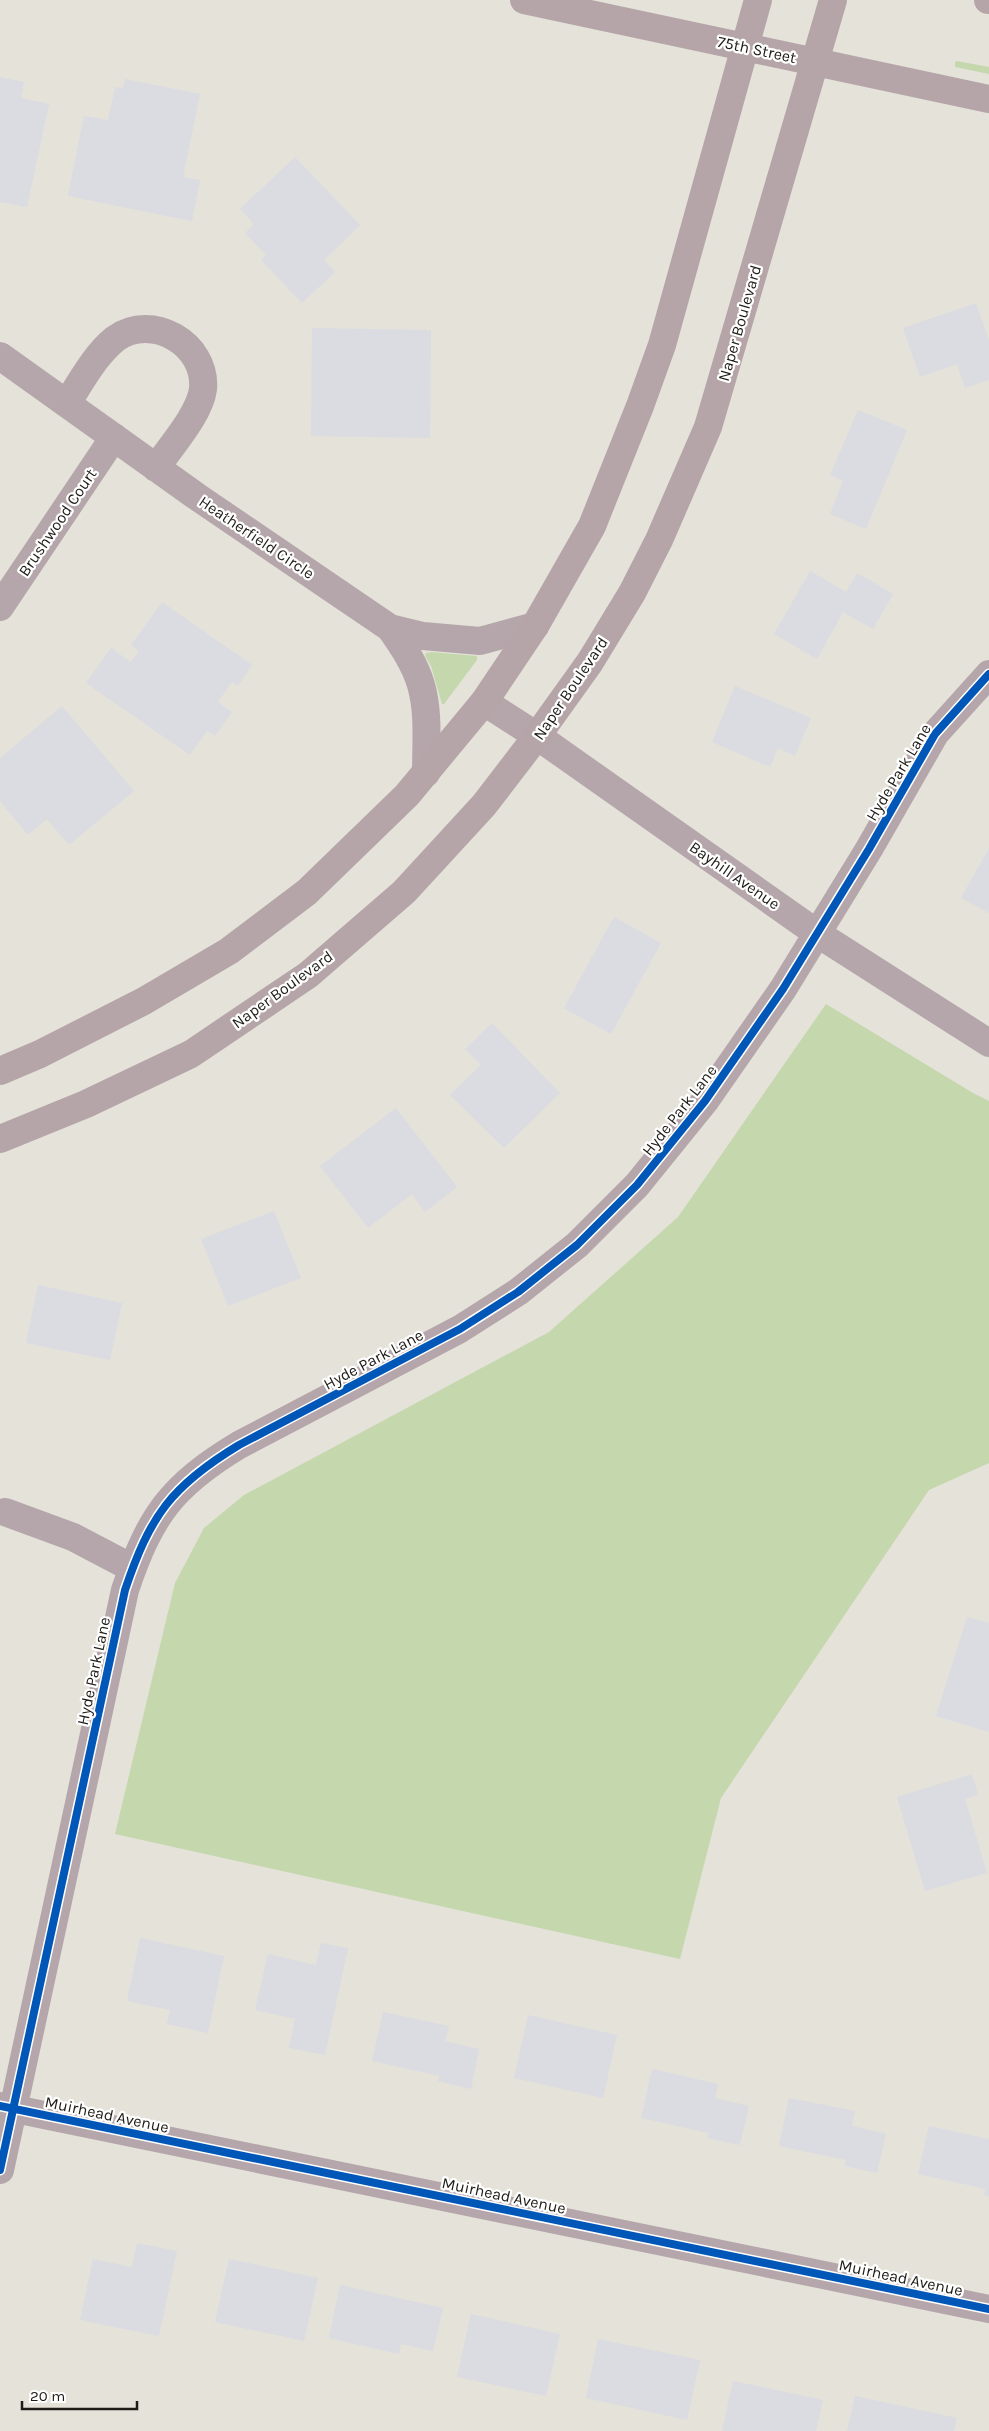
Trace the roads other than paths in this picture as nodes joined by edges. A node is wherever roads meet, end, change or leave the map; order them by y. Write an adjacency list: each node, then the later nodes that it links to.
1 (524, 0): 4 (main road, 75th Street)
2 (758, 0): 4 (main road)
3 (832, 0): 5 (main road, Naper Boulevard)
4 (744, 47): 5 (main road, 75th Street); 12 (main road)
5 (813, 62): 6 (main road, 75th Street); 16 (main road, Naper Boulevard)
6 (989, 99)
7 (0, 356): 8 (street, Heatherfield Circle)
8 (67, 403): 9 (street, Heatherfield Circle); 10 (street)
9 (114, 436): 10 (street, Heatherfield Circle); 11 (street, Brushwood Court)
10 (156, 468): 13 (street, Heatherfield Circle)
11 (0, 607)
12 (535, 626): 13 (street); 15 (main road)
13 (390, 628): 17 (street, Heatherfield Circle)
14 (989, 674): 18 (street, Hyde Park Lane)
15 (484, 702): 16 (street, Bayhill Avenue); 17 (main road)
16 (538, 736): 18 (street, Bayhill Avenue); 21 (main road, Naper Boulevard)
17 (426, 773): 20 (main road)
18 (818, 934): 19 (street, Bayhill Avenue); 23 (street, Hyde Park Lane)
19 (989, 1043)
20 (0, 1071)
21 (0, 1139)
22 (5, 1512): 23 (street)
23 (132, 1568): 24 (street, Hyde Park Lane)
24 (7, 2107): 25 (street, Hyde Park Lane); 26 (street, Muirhead Avenue)
25 (0, 2170)
26 (989, 2309)

